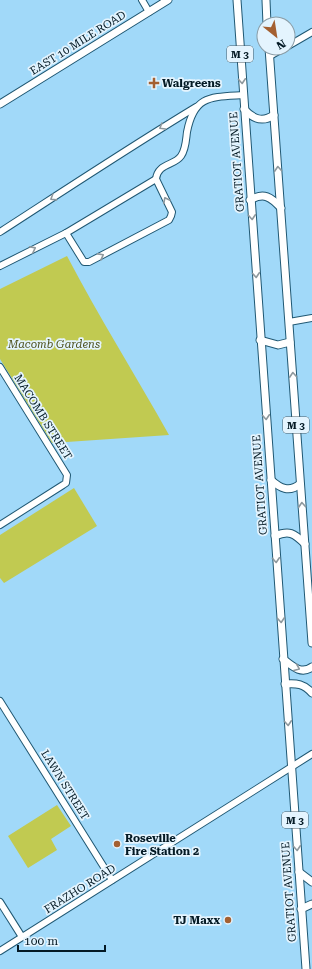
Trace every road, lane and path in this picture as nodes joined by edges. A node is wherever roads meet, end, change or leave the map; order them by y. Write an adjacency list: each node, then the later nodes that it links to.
1 (142, 0): 5 (street)
2 (168, 0): 5 (main road, EAST 10 MILE ROAD)
3 (236, 0): 10 (main road, GRATIOT AVENUE / M 3, one-way to 10)
4 (266, 0): 6 (main road)
5 (150, 12): 11 (main road, EAST 10 MILE ROAD)
6 (267, 16)
7 (312, 32): 8 (street)
8 (296, 41)
9 (270, 56): 14 (main road, M 3)
10 (243, 95): 12 (street); 13 (main road, GRATIOT AVENUE / M 3)
11 (0, 104)
12 (196, 107): 15 (street); 18 (street, one-way to 18)
13 (244, 109): 14 (main road); 16 (main road, GRATIOT AVENUE / M 3)
14 (274, 115): 17 (main road, M 3, one-way to 14)
15 (156, 180): 19 (street); 19 (street, one-way to 15)
16 (250, 200): 17 (main road); 23 (main road, GRATIOT AVENUE / M 3, one-way to 23)
17 (281, 208): 22 (main road, M 3)
18 (0, 232)
19 (66, 233): 20 (street, one-way to 19)
20 (0, 266)
21 (312, 318): 22 (street)
22 (289, 322): 24 (main road, M 3)
23 (260, 340): 24 (main road); 26 (main road, GRATIOT AVENUE / M 3, one-way to 26)
24 (290, 342): 27 (main road, M 3, one-way to 24)
25 (0, 367): 28 (street, MACOMB STREET)
26 (271, 480): 27 (main road); 29 (main road, GRATIOT AVENUE / M 3)
27 (300, 484): 30 (main road, M 3, one-way to 27)
28 (0, 525)
29 (275, 536): 30 (main road); 32 (main road, GRATIOT AVENUE / M 3, one-way to 32)
30 (305, 544): 31 (main road, M 3)
31 (312, 643)
32 (283, 659): 33 (main road, one-way to 33); 34 (main road, GRATIOT AVENUE / M 3)
33 (312, 667)
34 (285, 684): 35 (main road); 38 (main road, GRATIOT AVENUE / M 3, one-way to 38)
35 (312, 693)
36 (0, 701): 40 (street, LAWN STREET)
37 (312, 754): 38 (street, FRAZHO ROAD)
38 (291, 767): 39 (main road, GRATIOT AVENUE / M 3, one-way to 39); 40 (street, FRAZHO ROAD)
39 (298, 872): 41 (main road); 44 (main road, GRATIOT AVENUE / M 3)
40 (112, 880): 45 (street, FRAZHO ROAD)
41 (312, 882)
42 (0, 902): 45 (street)
43 (312, 904): 44 (main road)
44 (301, 909): 47 (main road, GRATIOT AVENUE / M 3)
45 (22, 938): 46 (street, FRAZHO ROAD)
46 (0, 951)
47 (306, 969)

